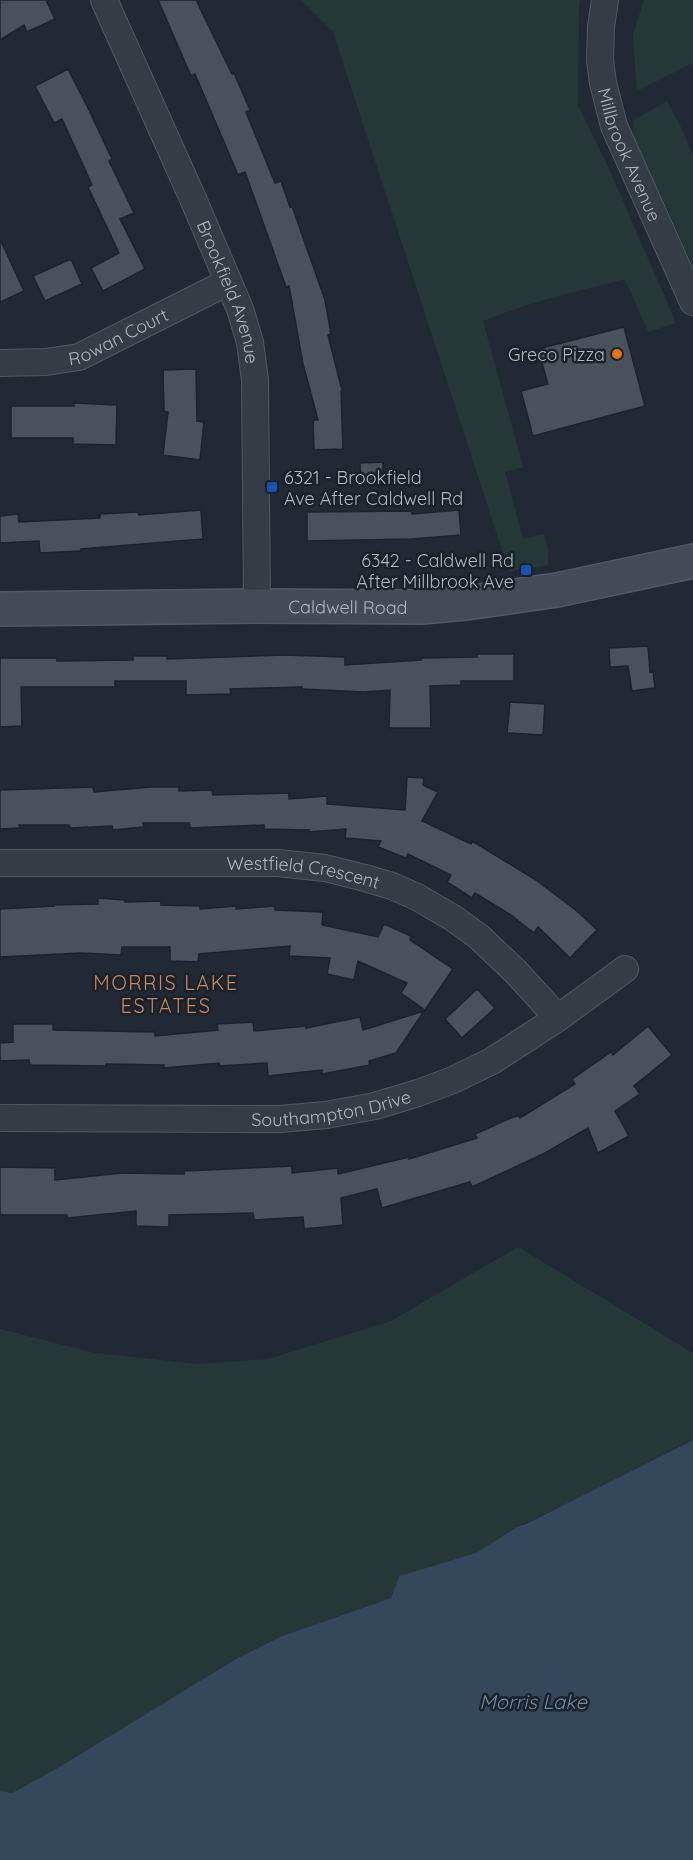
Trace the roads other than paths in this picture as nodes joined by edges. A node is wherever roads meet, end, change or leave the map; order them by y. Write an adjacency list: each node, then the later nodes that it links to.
1 (104, 0): 3 (street, Brookfield Avenue)
2 (605, 0): 4 (street, Millbrook Avenue)
3 (228, 282): 5 (street, Rowan Court); 7 (street, Brookfield Avenue)
4 (693, 302)
5 (0, 363)
6 (693, 561): 7 (street, Caldwell Road)
7 (257, 606): 8 (street, Caldwell Road)
8 (0, 609)
9 (0, 863): 11 (street, Westfield Crescent)
10 (625, 969): 11 (street, Southampton Drive)
11 (558, 1018): 12 (street, Southampton Drive)
12 (0, 1118)

